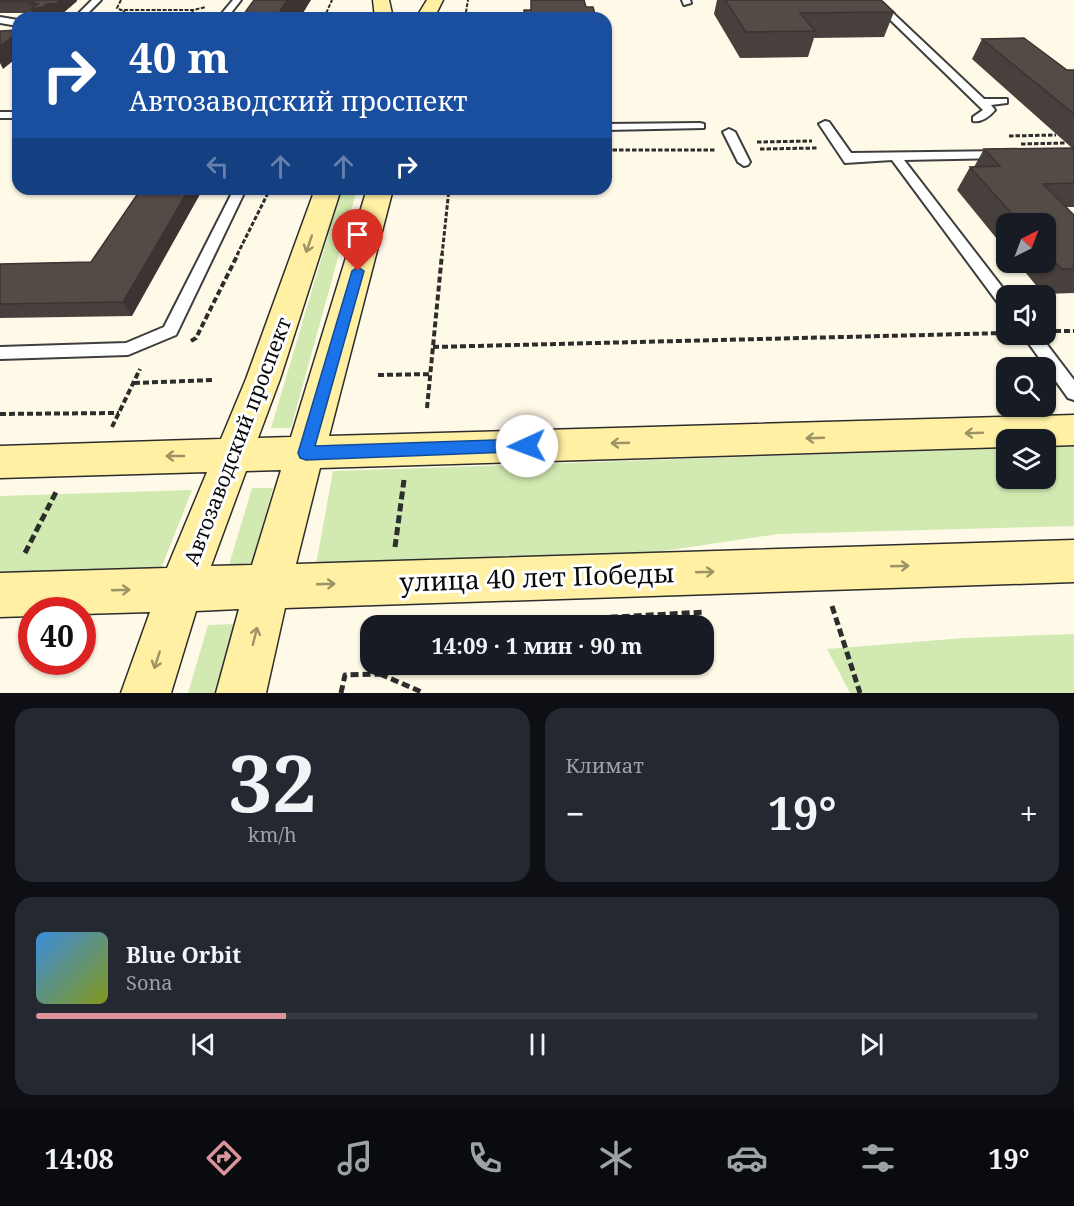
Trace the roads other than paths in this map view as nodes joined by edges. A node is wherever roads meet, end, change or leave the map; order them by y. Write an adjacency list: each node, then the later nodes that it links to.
1 (97, 0): 4 (lane)
2 (237, 0): 5 (lane)
3 (874, 0): 7 (lane)
4 (84, 12)
5 (227, 12)
6 (1003, 101): 7 (lane)
7 (981, 102): 8 (lane)
8 (977, 119)
9 (825, 124): 14 (lane)
10 (700, 126): 11 (lane)
11 (612, 128)
12 (729, 132): 15 (lane)
13 (1009, 154): 14 (lane)
14 (895, 156): 19 (lane)
15 (744, 162)
16 (237, 195): 21 (lane)
17 (326, 195): 25 (street, Автозаводский проспект, one-way to 25)
18 (378, 195): 24 (street)
19 (996, 290)
20 (1038, 345): 22 (lane)
21 (0, 353)
22 (1074, 393)
23 (1068, 432): 24 (street, one-way to 24)
24 (306, 453): 25 (street); 28 (street)
25 (233, 456): 26 (street, one-way to 26); 29 (street, Автозаводский проспект)
26 (0, 462)
27 (1074, 561): 28 (street, улица 40 лет Победы, one-way to 27)
28 (268, 585): 29 (street, улица 40 лет Победы); 32 (street, one-way to 28)
29 (181, 588): 30 (street, улица 40 лет Победы, one-way to 29); 31 (street, Автозаводский проспект, one-way to 31)
30 (0, 595)
31 (146, 693)
32 (241, 693)

